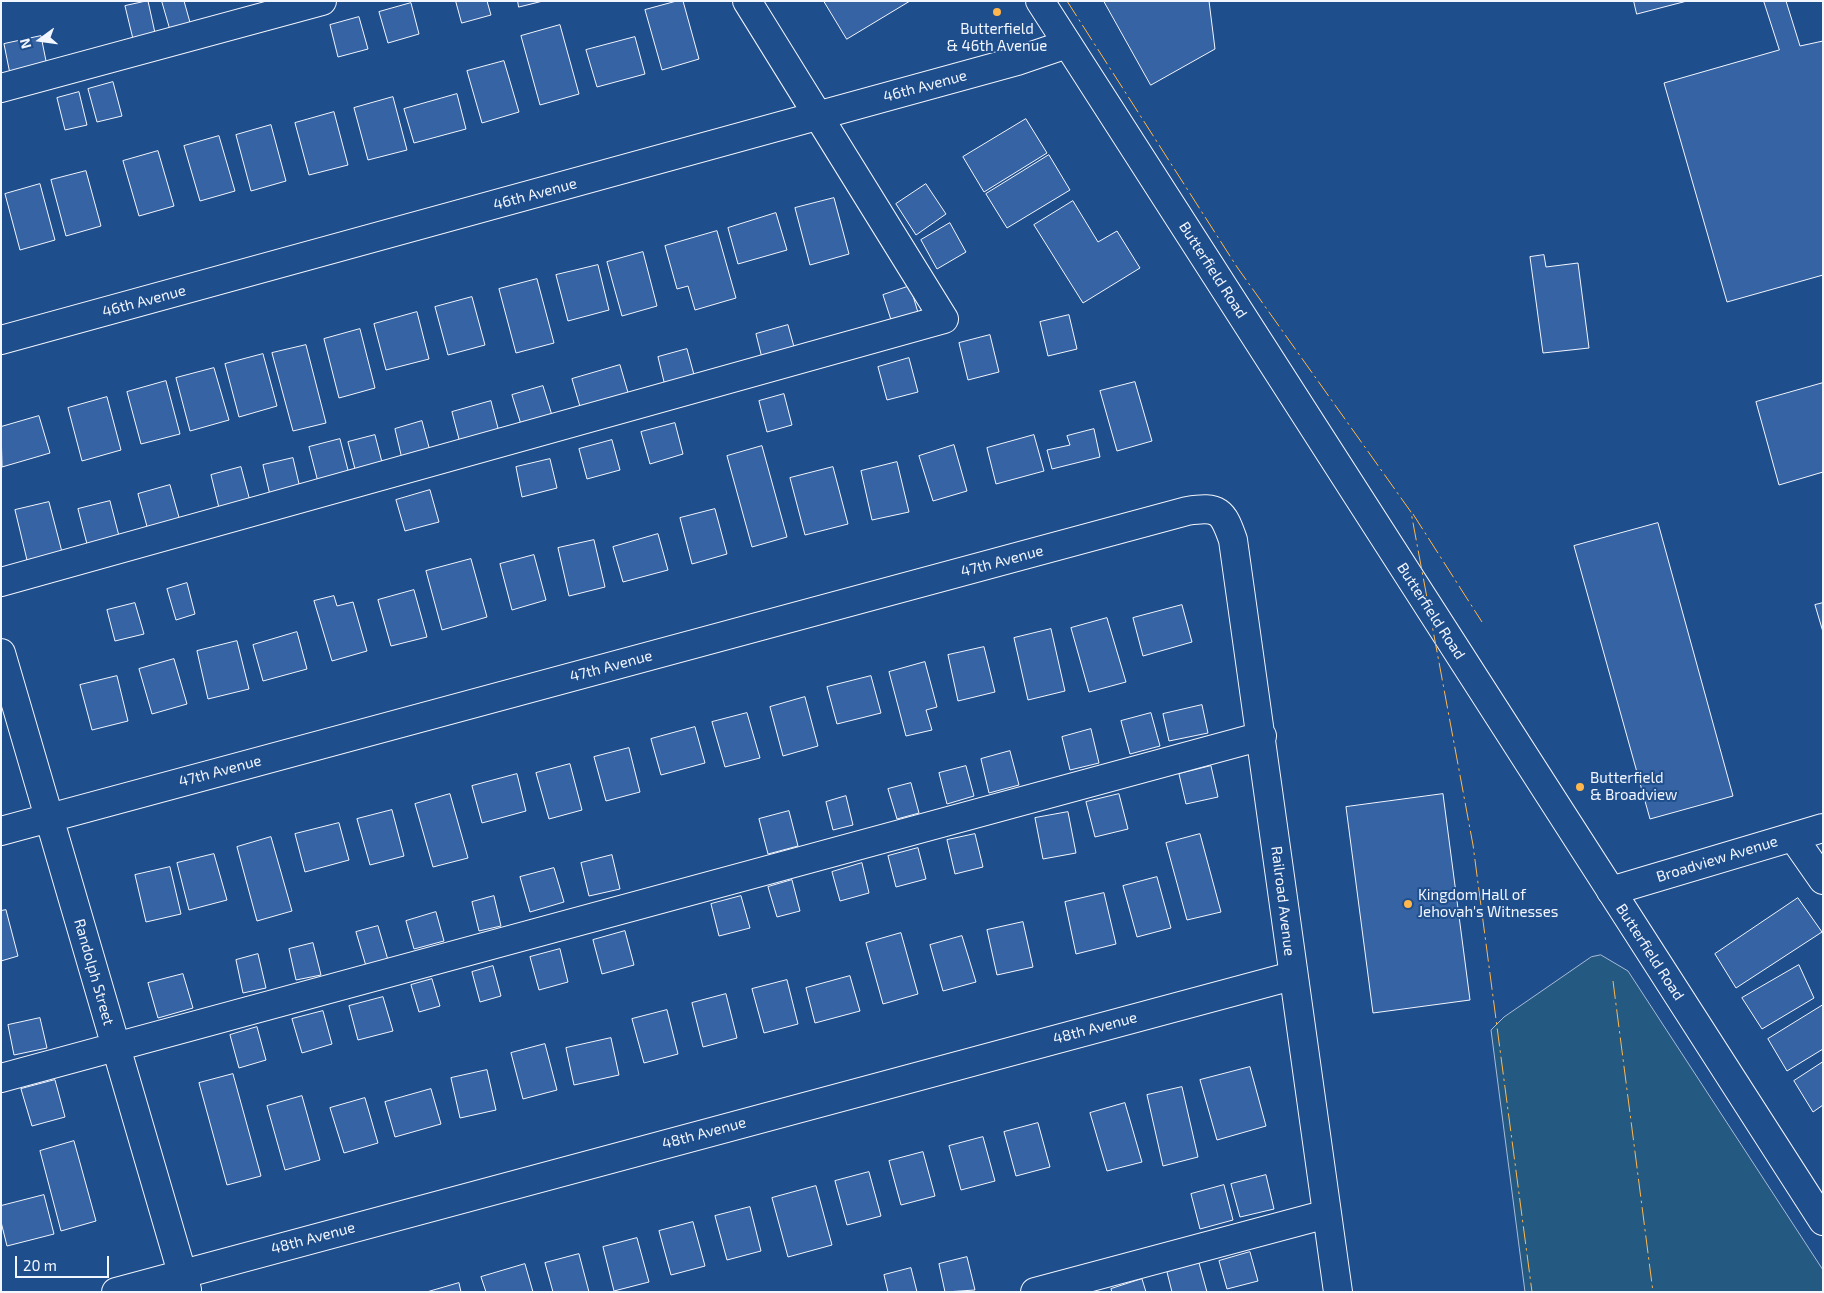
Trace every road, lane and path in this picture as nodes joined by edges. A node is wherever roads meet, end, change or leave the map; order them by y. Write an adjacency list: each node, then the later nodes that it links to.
1 (322, 1): 5 (street)
2 (747, 1): 6 (street)
3 (1040, 1): 4 (street, Butterfield Road)
4 (1067, 44): 6 (street, 46th Avenue); 17 (street, Butterfield Road)
5 (1, 88)
6 (820, 115): 7 (street, 46th Avenue); 9 (street)
7 (1, 340)
8 (1221, 514): 11 (street, Railroad Avenue); 12 (street, 47th Avenue)
9 (1, 582)
10 (1, 653): 12 (street, Randolph Street)
11 (1262, 736): 18 (street, Railroad Avenue); 19 (street)
12 (50, 819): 14 (street, 47th Avenue); 19 (street, Randolph Street)
13 (1823, 828): 15 (street, Broadview Avenue)
14 (1, 831)
15 (1793, 836): 16 (street); 17 (street, Broadview Avenue)
16 (1823, 880)
17 (1611, 891): 22 (street, Butterfield Road)
18 (1292, 976): 21 (street, Railroad Avenue); 23 (street, 48th Avenue)
19 (116, 1046): 20 (street); 23 (street, Randolph Street)
20 (1, 1078)
21 (1327, 1214): 25 (street); 26 (street, Railroad Avenue)
22 (1823, 1221)
23 (185, 1283): 24 (street, 48th Avenue)
24 (116, 1292)
25 (1036, 1292)
26 (1338, 1292)

